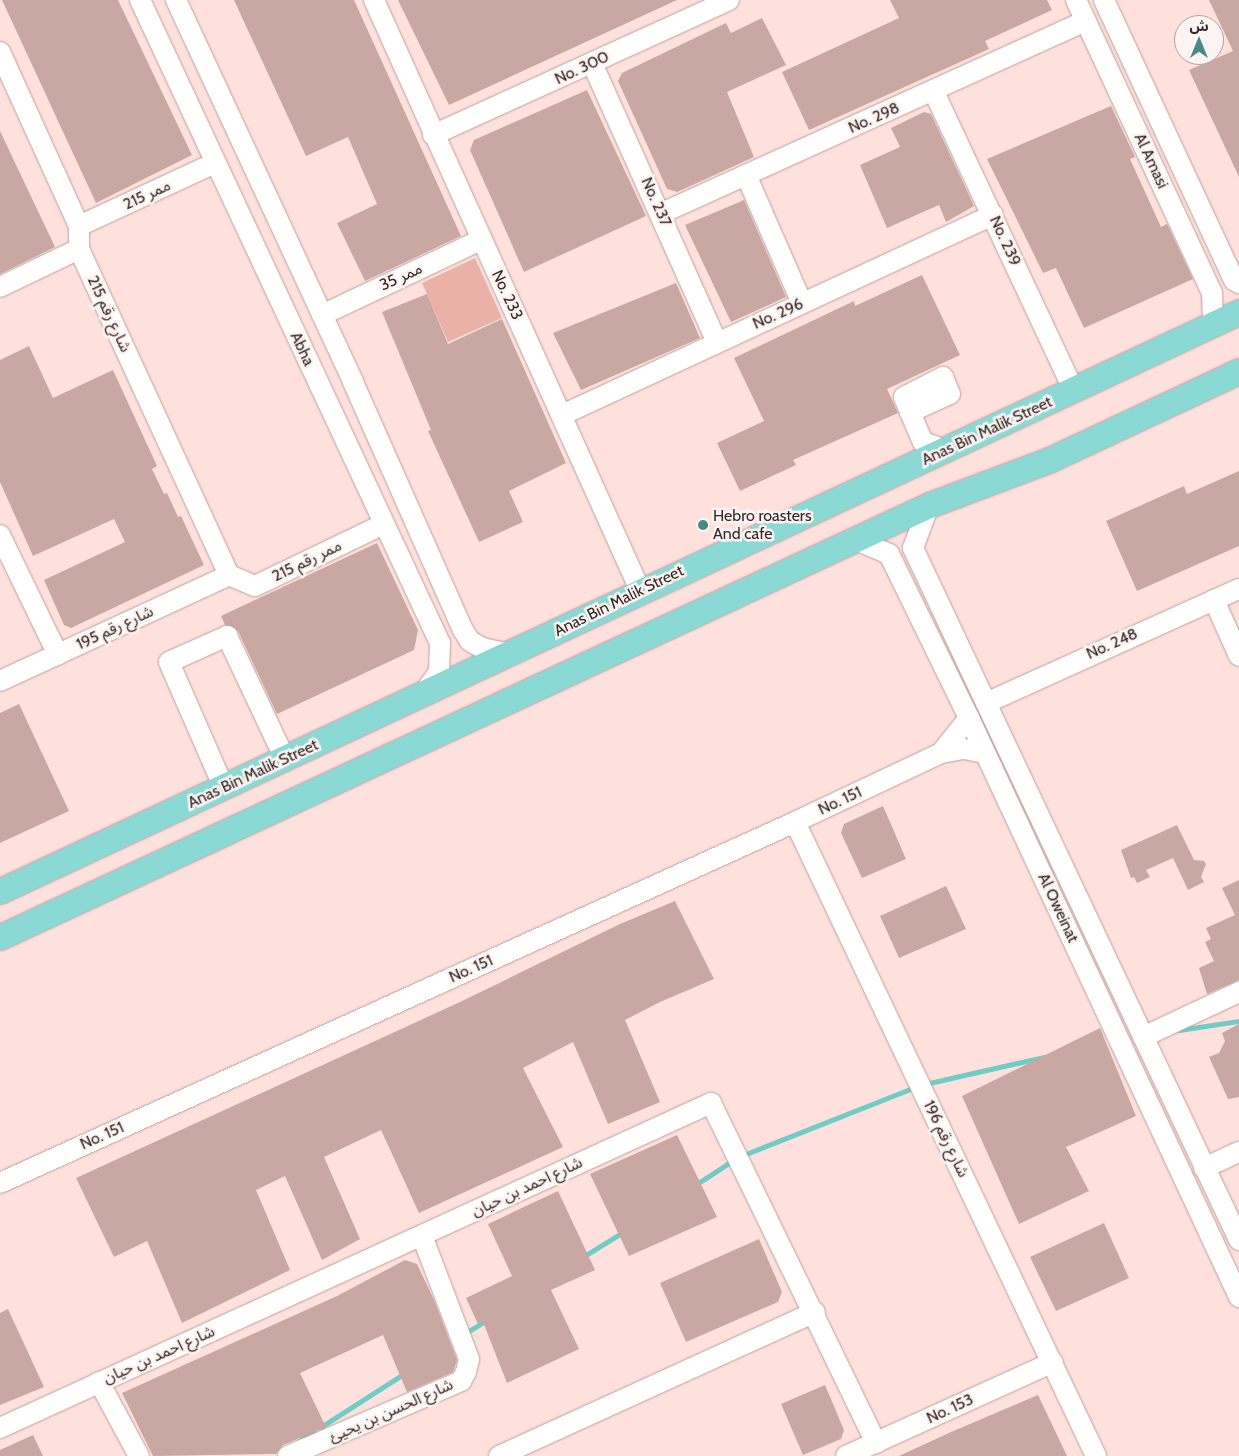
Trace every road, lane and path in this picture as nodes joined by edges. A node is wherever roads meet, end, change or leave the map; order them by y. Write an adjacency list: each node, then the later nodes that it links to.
1 (140, 0): 12 (street, Abha)
2 (176, 0): 25 (street, Abha)
3 (374, 0): 11 (street, No. 233)
4 (729, 0): 9 (street, No. 300)
5 (1076, 0): 7 (street, Al Amasi)
6 (1104, 0): 19 (street, Al Amasi)
7 (1085, 20): 10 (street, No. 298); 20 (street, Al Amasi)
8 (0, 52): 16 (street, شارع رقم 215)
9 (592, 63): 11 (street, No. 300); 14 (street, No. 237)
10 (934, 92): 13 (street, No. 298); 15 (street, No. 239)
11 (434, 135): 17 (street, No. 233)
12 (215, 163): 16 (street, ممر 215); 31 (street, Abha)
13 (746, 175): 14 (street, No. 298); 23 (street)
14 (662, 213): 27 (street, No. 237)
15 (994, 215): 23 (street, No. 296); 30 (street, No. 239)
16 (79, 226): 18 (street, شارع رقم 215)
17 (481, 240): 25 (street, ممر 35); 33 (street, No. 233)
18 (79, 249): 22 (street); 39 (street, شارع رقم 215)
19 (1223, 257): 20 (street); 21 (street, Al Amasi)
20 (1201, 269): 26 (street, Al Amasi)
21 (1239, 283)
22 (0, 287)
23 (802, 303): 27 (street, No. 296)
24 (1239, 312): 26 (main road, Anas Bin Malik Street)
25 (322, 315): 29 (street, Abha)
26 (1213, 326): 30 (main road, Anas Bin Malik Street)
27 (717, 342): 33 (street, No. 296)
28 (1239, 372): 35 (main road)
29 (353, 382): 31 (street); 45 (street, Abha)
30 (1074, 391): 34 (main road, Anas Bin Malik Street)
31 (324, 396): 36 (street, Abha)
32 (910, 412): 34 (street)
33 (562, 415): 41 (street, No. 233)
34 (946, 450): 41 (main road, Anas Bin Malik Street)
35 (929, 505): 38 (main road); 42 (street, Al Oweinat)
36 (384, 524): 39 (street, ممر رقم 215); 46 (street, Abha)
37 (0, 535): 47 (street)
38 (856, 540): 44 (street, Al Oweinat); 60 (main road)
39 (229, 575): 47 (street, شارع رقم 195)
40 (1239, 589): 43 (street, No. 248)
41 (640, 590): 48 (main road, Anas Bin Malik Street)
42 (936, 594): 44 (street); 52 (street, Al Oweinat)
43 (1214, 600): 49 (street); 52 (street, No. 248)
44 (916, 608): 53 (street, Al Oweinat)
45 (455, 610): 46 (street); 48 (street, Abha)
46 (430, 621): 51 (street, Abha)
47 (58, 654): 50 (street, شارع رقم 195)
48 (510, 654): 51 (main road, Anas Bin Malik Street)
49 (1239, 656)
50 (0, 681)
51 (421, 696): 56 (main road, Anas Bin Malik Street)
52 (986, 702): 62 (street, Al Oweinat)
53 (969, 718): 54 (street, No. 151); 55 (street, Al Oweinat)
54 (941, 753): 55 (street, No. 151); 58 (street, No. 151)
55 (985, 753): 64 (street, Al Oweinat)
56 (285, 759): 57 (main road, Anas Bin Malik Street); 57 (street)
57 (224, 788): 59 (main road, Anas Bin Malik Street)
58 (795, 822): 67 (street, No. 151); 74 (street, شارع رقم 196)
59 (0, 891)
60 (0, 936)
61 (1239, 992): 62 (street)
62 (1143, 1037): 63 (street, Al Oweinat)
63 (1191, 1140): 64 (street); 66 (street, Al Oweinat)
64 (1170, 1148): 69 (street, Al Oweinat)
65 (1239, 1152): 66 (street)
66 (1204, 1168): 68 (street, Al Oweinat)
67 (0, 1183)
68 (1216, 1193): 69 (street); 71 (street, Al Oweinat)
69 (1195, 1202): 72 (street, Al Oweinat)
70 (422, 1236): 73 (street, شارع احمد بن حيان); 75 (street, شارع احمد بن حيان); 79 (street, شارع الحسن بن يحيئ)
71 (1239, 1240)
72 (1239, 1297)
73 (815, 1312): 77 (street, شارع احمد بن حيان); 80 (street)
74 (1053, 1362): 77 (street, No. 153); 82 (street, شارع رقم 196)
75 (99, 1382): 76 (street, شارع احمد بن حيان); 78 (street)
76 (0, 1428)
77 (876, 1443): 81 (street, No. 153)
78 (139, 1456)
79 (288, 1456)
80 (499, 1456)
81 (846, 1456)
82 (1096, 1456)

